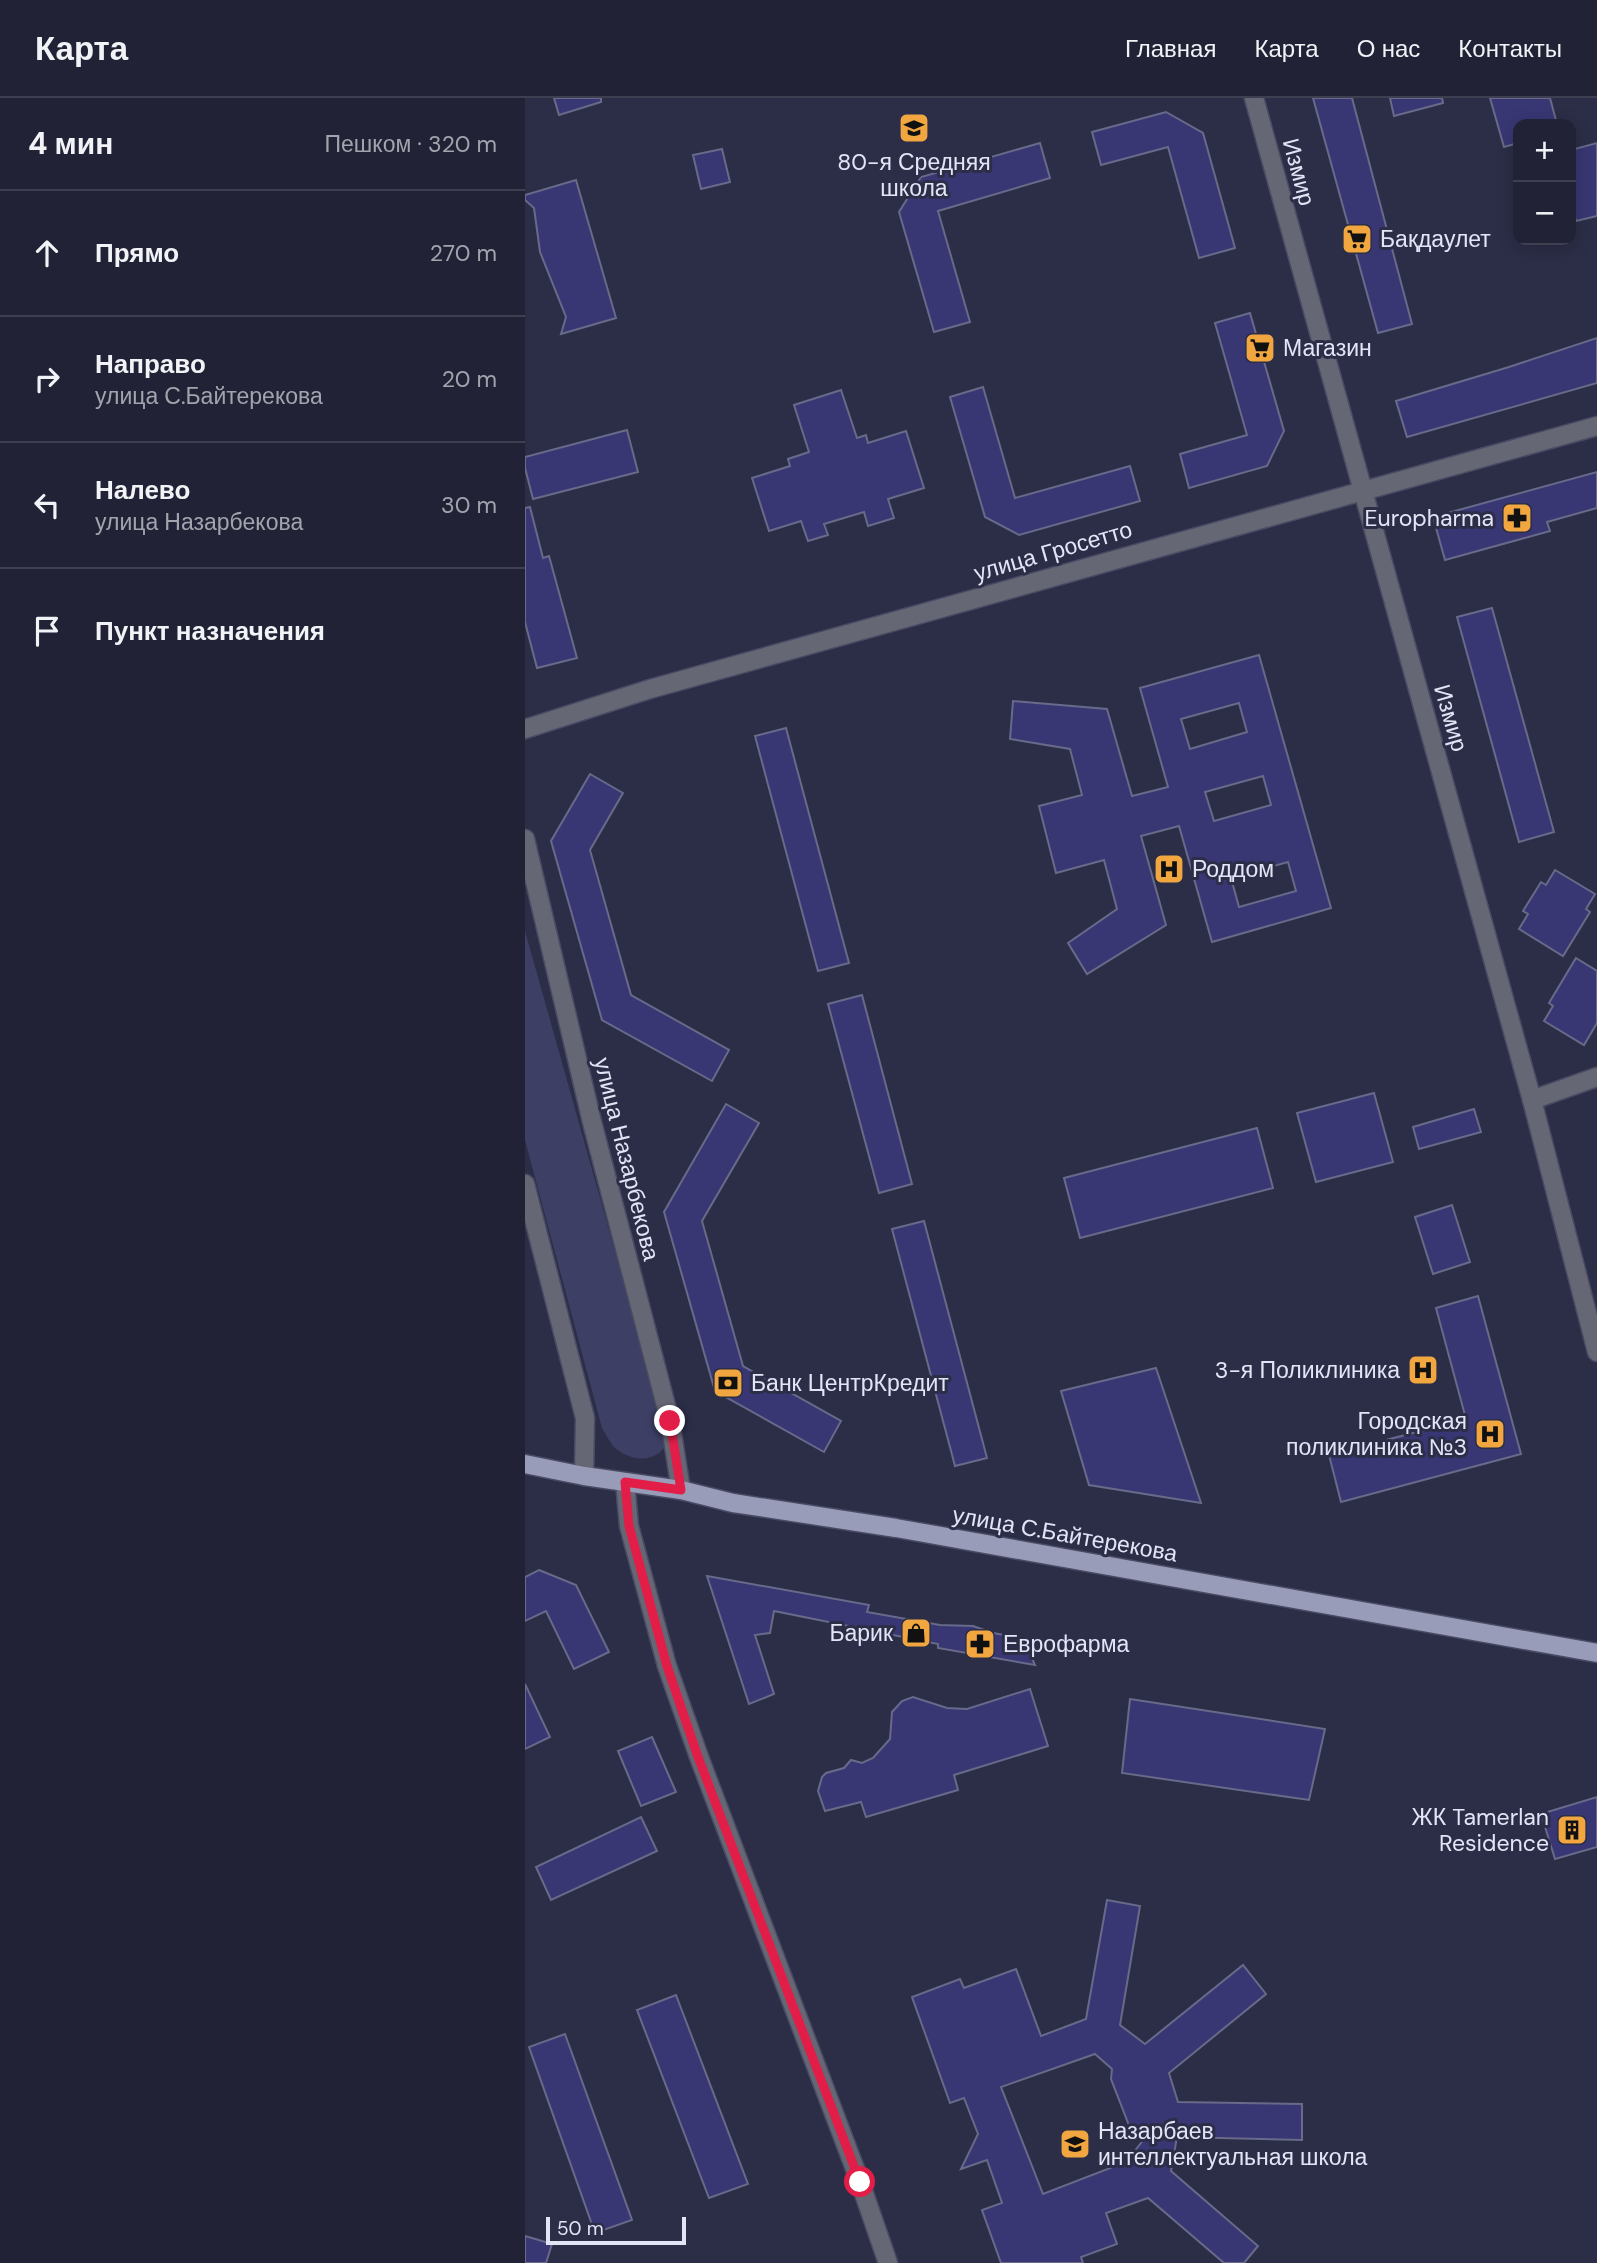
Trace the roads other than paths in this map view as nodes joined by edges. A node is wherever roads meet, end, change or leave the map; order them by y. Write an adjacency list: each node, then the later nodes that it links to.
1 (1254, 98): 3 (street, Измир)
2 (1597, 426): 3 (street, улица Гросетто)
3 (1362, 490): 4 (street, улица Гросетто); 7 (street, Измир)
4 (525, 729)
5 (525, 839): 13 (street, улица Назарбекова)
6 (1597, 1077): 7 (street)
7 (1532, 1100): 9 (street, Измир)
8 (525, 1184): 11 (street)
9 (1597, 1352)
10 (525, 1464): 11 (main road, улица С.Байтерекова)
11 (584, 1476): 12 (main road, улица С.Байтерекова)
12 (625, 1482): 13 (main road, улица С.Байтерекова); 15 (street)
13 (681, 1490): 14 (main road, улица С.Байтерекова)
14 (1597, 1653)
15 (888, 2263)

